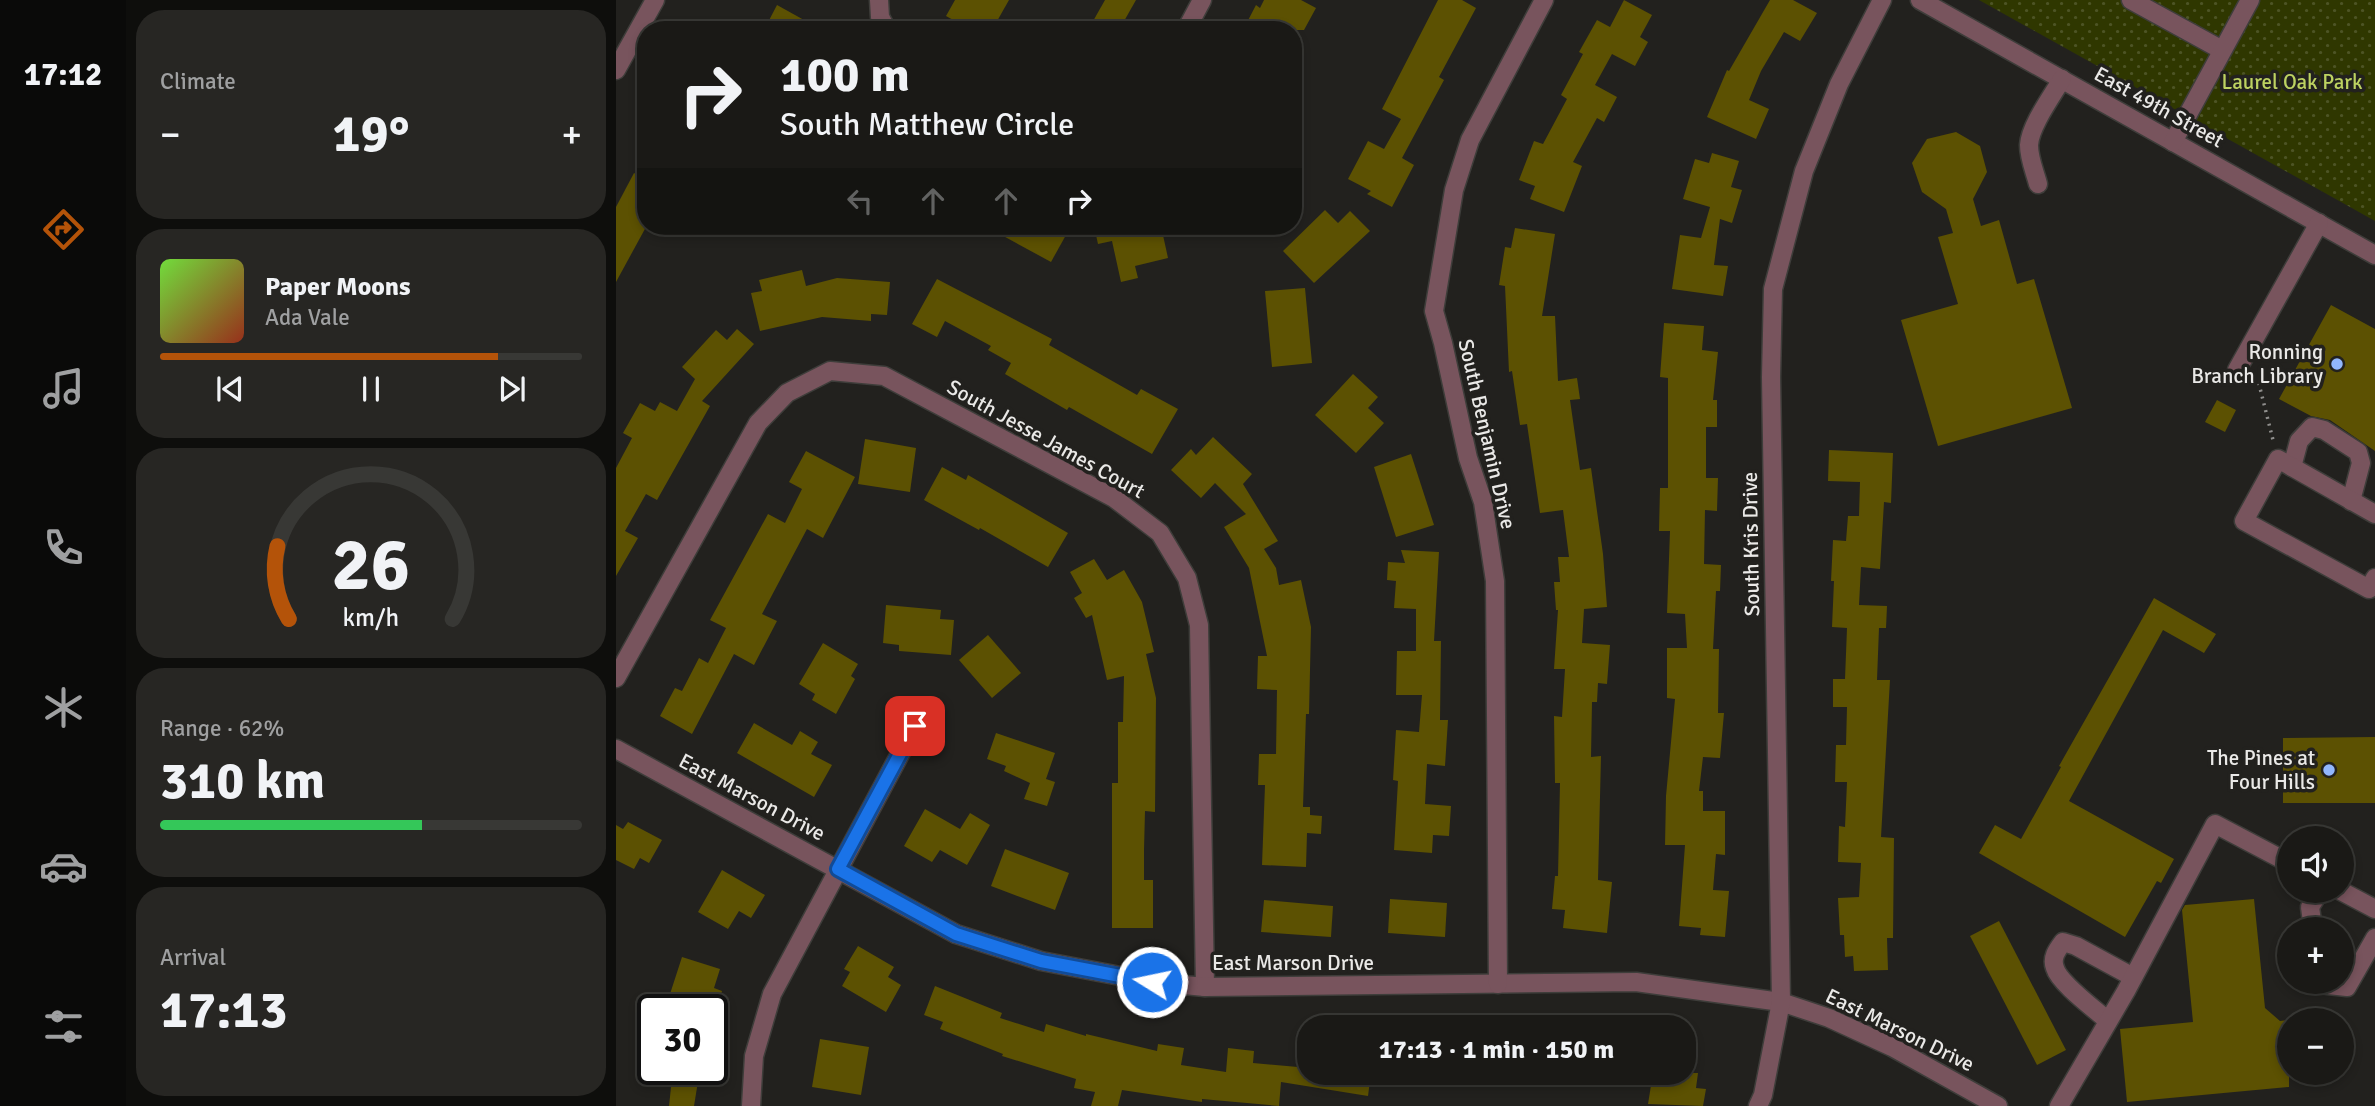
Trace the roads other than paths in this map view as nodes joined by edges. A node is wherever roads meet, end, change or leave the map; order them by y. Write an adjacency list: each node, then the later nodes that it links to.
1 (655, 0): 9 (street)
2 (879, 0): 10 (street)
3 (1202, 0): 11 (street)
4 (1544, 0): 35 (street, South Benjamin Drive)
5 (1882, 0): 37 (street, South Kris Drive)
6 (1920, 0): 15 (street, East 49th Street)
7 (2132, 0): 13 (street)
8 (2250, 0): 13 (street)
9 (643, 21)
10 (882, 21)
11 (1191, 21)
12 (637, 32): 14 (street)
13 (2222, 50): 16 (street)
14 (616, 70)
15 (2062, 79): 16 (street, East 49th Street); 17 (street)
16 (2173, 142): 18 (street, East 49th Street)
17 (2038, 184)
18 (2319, 223): 19 (street, East 49th Street); 20 (street)
19 (2375, 254)
20 (2237, 370)
21 (2285, 463): 22 (street); 22 (street); 24 (street)
22 (2351, 501): 23 (street)
23 (2375, 514)
24 (2375, 578)
25 (616, 678): 36 (street, South Jesse James Court)
26 (915, 726): 29 (street)
27 (616, 749): 29 (street, East Marson Drive)
28 (2277, 857): 34 (street)
29 (838, 869): 36 (street, East Marson Drive); 39 (street)
30 (2354, 898): 31 (street)
31 (2375, 909)
32 (2375, 938): 33 (street)
33 (2354, 975)
34 (2133, 977): 38 (street); 38 (street)
35 (1498, 985): 36 (street, East Marson Drive); 37 (street, East Marson Drive)
36 (1205, 987)
37 (1781, 1002): 40 (street, South Kris Drive); 41 (street, East Marson Drive)
38 (2108, 1021): 42 (street)
39 (751, 1106)
40 (1758, 1106)
41 (1998, 1106)
42 (2059, 1106)

